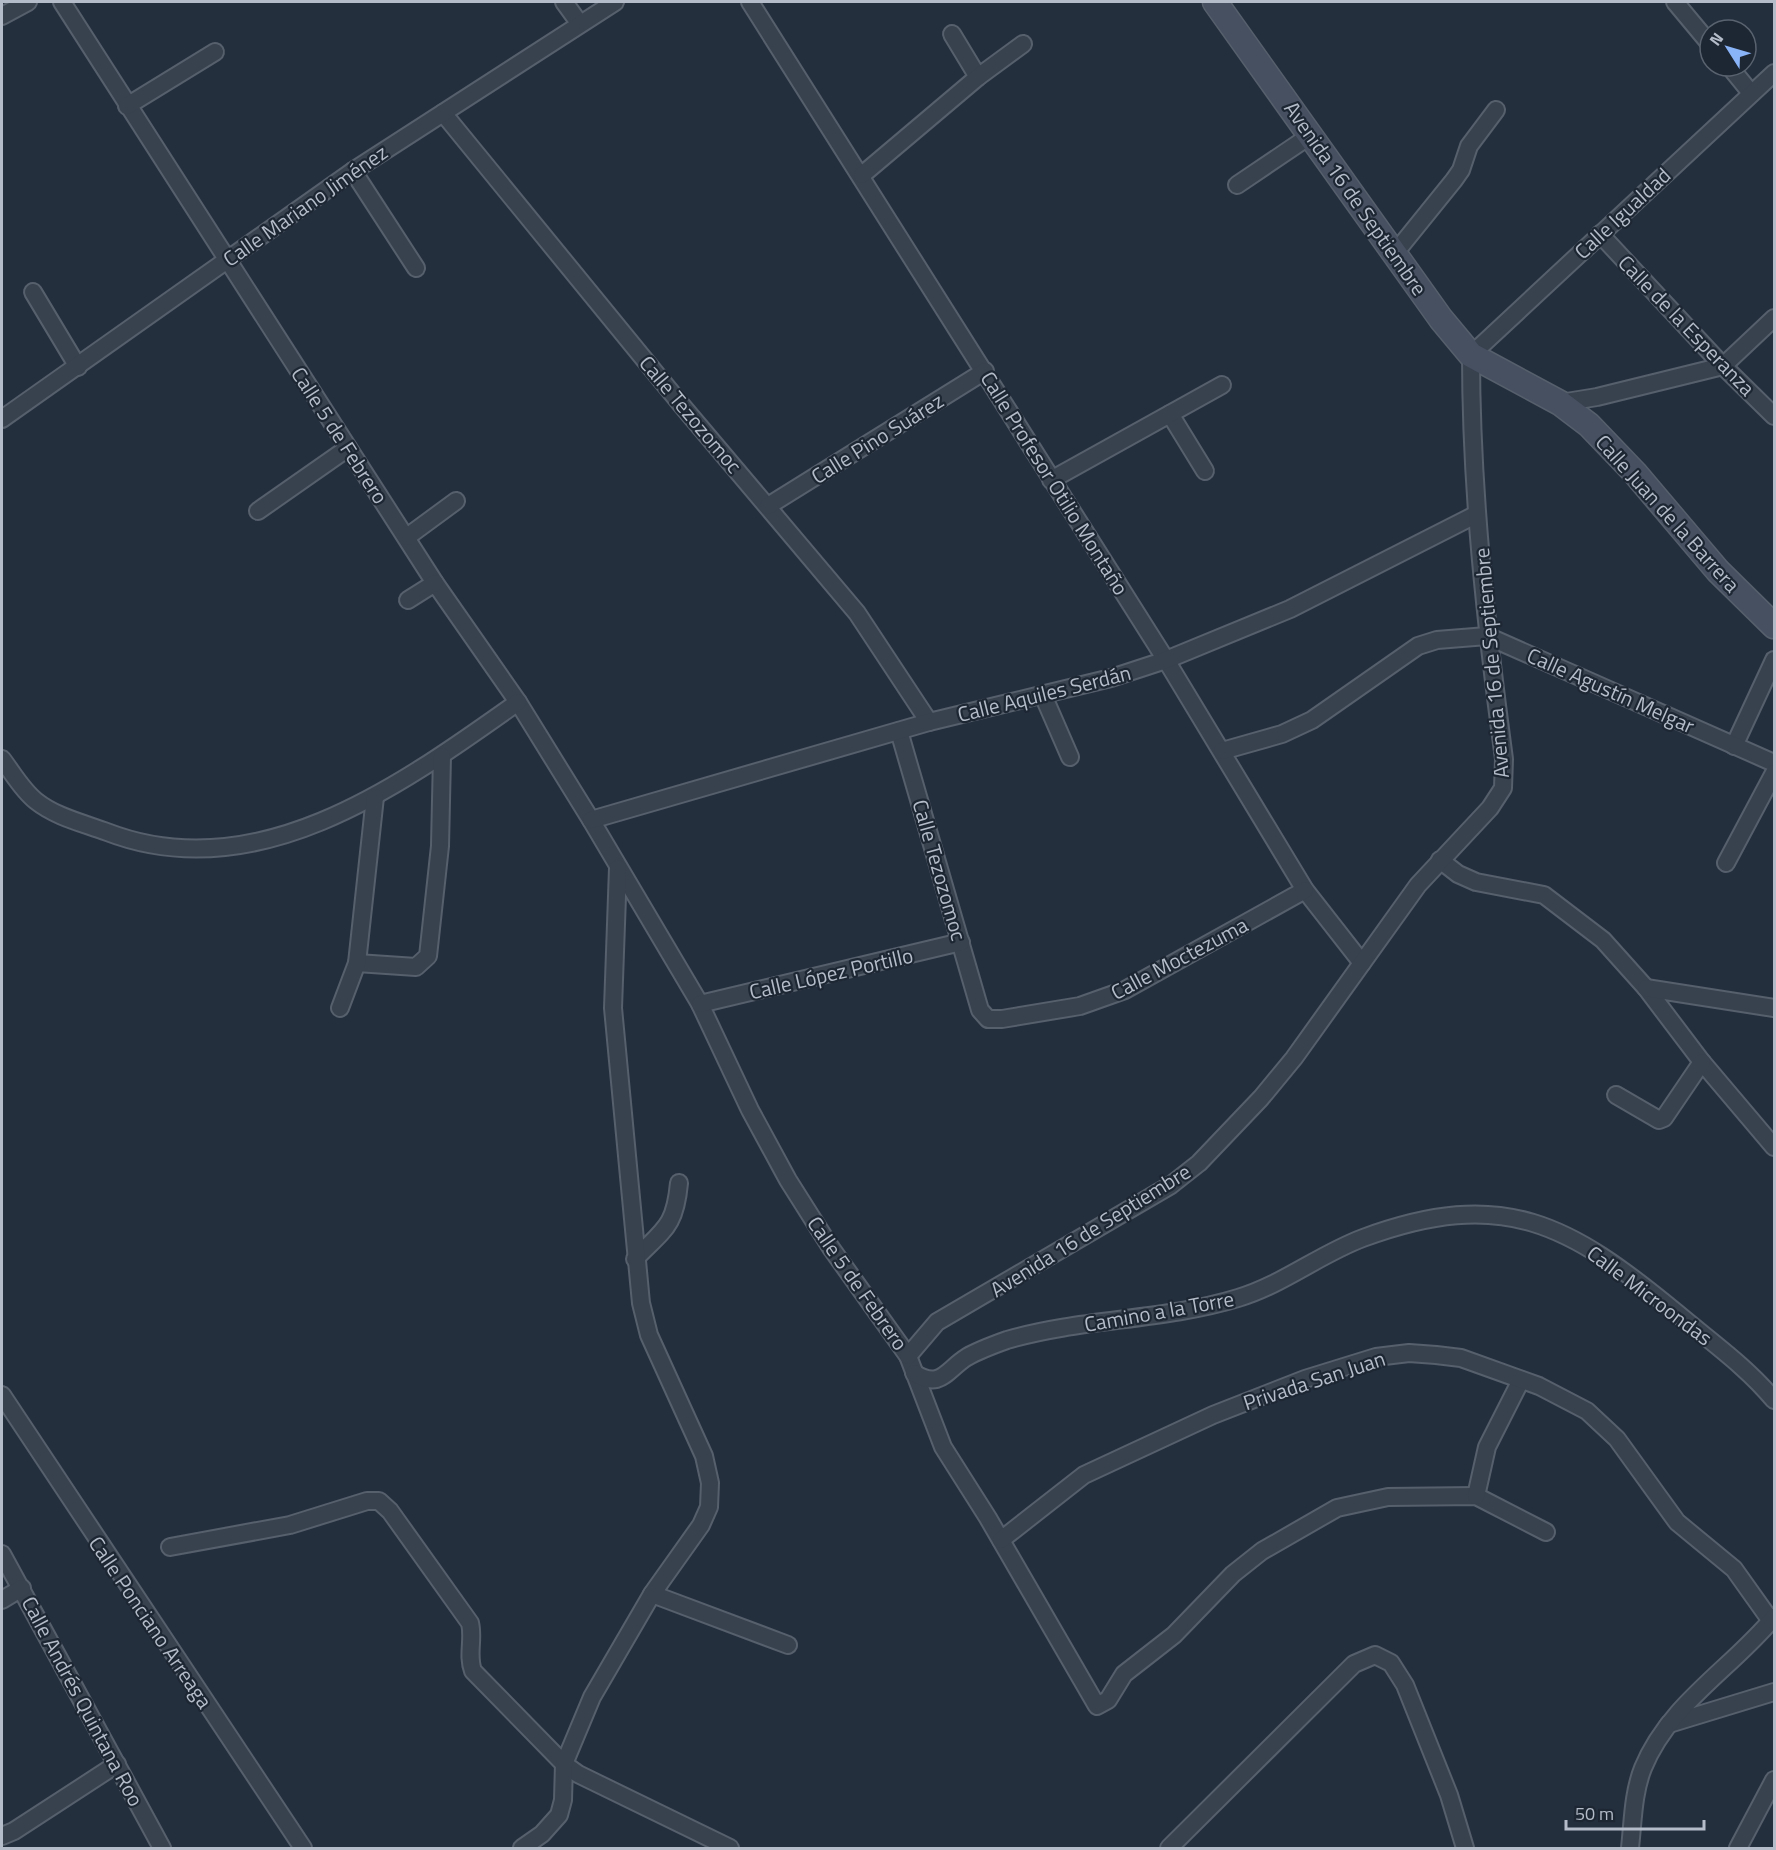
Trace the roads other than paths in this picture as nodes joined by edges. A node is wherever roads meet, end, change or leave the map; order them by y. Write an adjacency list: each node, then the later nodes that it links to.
1 (28, 2): 8 (street)
2 (62, 2): 18 (street, Calle 5 de Febrero)
3 (564, 2): 9 (street)
4 (615, 2): 9 (street, Calle Mariano Jiménez)
5 (750, 2): 23 (street, Calle Profesor Otilio Montaño)
6 (1215, 2): 21 (street, Avenida 16 de Septiembre)
7 (1675, 2): 10 (street)
8 (2, 16)
9 (579, 24): 20 (street, Calle Mariano Jiménez)
10 (1698, 30)
11 (952, 34): 15 (street)
12 (1023, 44): 15 (street)
13 (215, 52): 18 (street)
14 (1774, 73): 17 (street, Calle Igualdad)
15 (978, 76): 23 (street)
16 (1739, 78): 17 (street)
17 (1751, 93): 25 (street, Calle Igualdad)
18 (127, 106): 27 (street, Calle 5 de Febrero)
19 (1496, 110): 26 (street)
20 (443, 113): 22 (street, Calle Mariano Jiménez); 44 (street, Calle Tezozomoc)
21 (1311, 135): 24 (street); 26 (street, Avenida 16 de Septiembre)
22 (353, 171): 27 (street, Calle Mariano Jiménez); 28 (street)
23 (861, 175): 34 (street, Calle Profesor Otilio Montaño)
24 (1237, 185)
25 (1600, 234): 31 (street, Calle Igualdad); 32 (street, Calle de la Esperanza)
26 (1395, 253): 31 (street, Avenida 16 de Septiembre)
27 (227, 259): 33 (street, Calle Mariano Jiménez); 40 (street, Calle 5 de Febrero)
28 (416, 268)
29 (33, 292): 33 (street)
30 (1774, 318): 32 (street)
31 (1471, 356): 36 (street, Calle Juan de la Barrera); 46 (street, Avenida 16 de Septiembre)
32 (1723, 366): 36 (street); 38 (street, Calle de la Esperanza)
33 (78, 367): 39 (street, Calle Mariano Jiménez)
34 (985, 371): 42 (street, Calle Profesor Otilio Montaño); 44 (street, Calle Pino Suárez)
35 (1222, 385): 37 (street)
36 (1560, 403): 50 (street, Calle Juan de la Barrera)
37 (1170, 414): 41 (street); 42 (street)
38 (1774, 416)
39 (2, 419)
40 (348, 448): 45 (street); 47 (street, Calle 5 de Febrero)
41 (1205, 471)
42 (1051, 480): 52 (street, Calle Profesor Otilio Montaño)
43 (456, 501): 47 (street)
44 (768, 506): 56 (street, Calle Tezozomoc)
45 (258, 511)
46 (1477, 514): 51 (street, Avenida 16 de Septiembre); 52 (street, Calle Aquiles Serdán)
47 (407, 537): 48 (street, Calle 5 de Febrero)
48 (435, 583): 49 (street); 55 (street, Calle 5 de Febrero)
49 (408, 600)
50 (1774, 626)
51 (1487, 636): 58 (street, Calle Agustín Melgar); 59 (street, Calle Agustín Melgar); 67 (street, Avenida 16 de Septiembre)
52 (1166, 660): 54 (street, Calle Aquiles Serdán); 59 (street, Calle Profesor Otilio Montaño)
53 (1774, 660): 58 (street)
54 (1044, 695): 56 (street, Calle Aquiles Serdán); 61 (street)
55 (518, 702): 60 (street); 66 (street, Calle 5 de Febrero)
56 (929, 722): 57 (street, Calle Aquiles Serdán)
57 (899, 731): 66 (street, Calle Aquiles Serdán); 71 (street, Calle Tezozomoc)
58 (1734, 746): 63 (street, Calle Agustín Melgar)
59 (1222, 751): 70 (street, Calle Profesor Otilio Montaño)
60 (442, 756): 65 (street); 72 (street)
61 (1070, 757)
62 (2, 759): 65 (street)
63 (1774, 763)
64 (1774, 773): 68 (street)
65 (375, 797): 72 (street)
66 (591, 820): 69 (street, Calle 5 de Febrero)
67 (1440, 860): 73 (street, Avenida 16 de Septiembre); 74 (street)
68 (1726, 863)
69 (618, 868): 75 (street, Calle 5 de Febrero); 84 (street)
70 (1305, 890): 73 (street, Calle Profesor Otilio Montaño); 78 (street, Calle Moctezuma)
71 (961, 942): 75 (street, Calle López Portillo); 78 (street, Calle Tezozomoc)
72 (357, 963): 76 (street)
73 (1362, 963): 85 (street, Avenida 16 de Septiembre)
74 (1646, 988): 77 (street); 79 (street)
75 (700, 1004): 85 (street, Calle 5 de Febrero)
76 (340, 1008)
77 (1774, 1008)
78 (980, 1010)
79 (1702, 1062): 80 (street); 81 (street)
80 (1616, 1095)
81 (1774, 1147)
82 (679, 1183): 84 (street)
83 (1510, 1216): 86 (street, Camino a la Torre); 89 (street, Calle Microondas)
84 (635, 1259): 96 (street)
85 (908, 1356): 86 (street, Calle 5 de Febrero)
86 (914, 1373): 92 (street, Calle 5 de Febrero)
87 (1521, 1380): 90 (street); 92 (street, Privada San Juan); 98 (street, Privada San Juan)
88 (2, 1395): 107 (street, Calle Ponciano Arreaga)
89 (1774, 1400)
90 (1476, 1496): 91 (street); 92 (street, Calle 5 de Febrero)
91 (1546, 1532)
92 (1001, 1540)
93 (170, 1547): 103 (street)
94 (2, 1554): 95 (street, Calle Andrés Quintana Roo)
95 (22, 1588): 97 (street); 102 (street, Calle Andrés Quintana Roo)
96 (652, 1594): 99 (street); 103 (street)
97 (2, 1600)
98 (1773, 1619): 101 (street)
99 (788, 1646)
100 (1774, 1692): 101 (street)
101 (1668, 1724): 112 (street)
102 (117, 1764): 105 (street); 106 (street, Calle Andrés Quintana Roo)
103 (564, 1764): 108 (street); 109 (street)
104 (1774, 1780): 113 (street)
105 (2, 1836)
106 (162, 1848)
107 (303, 1848)
108 (522, 1848)
109 (730, 1848)
110 (1169, 1848): 111 (street)
111 (1465, 1848)
112 (1630, 1848)
113 (1738, 1848)

